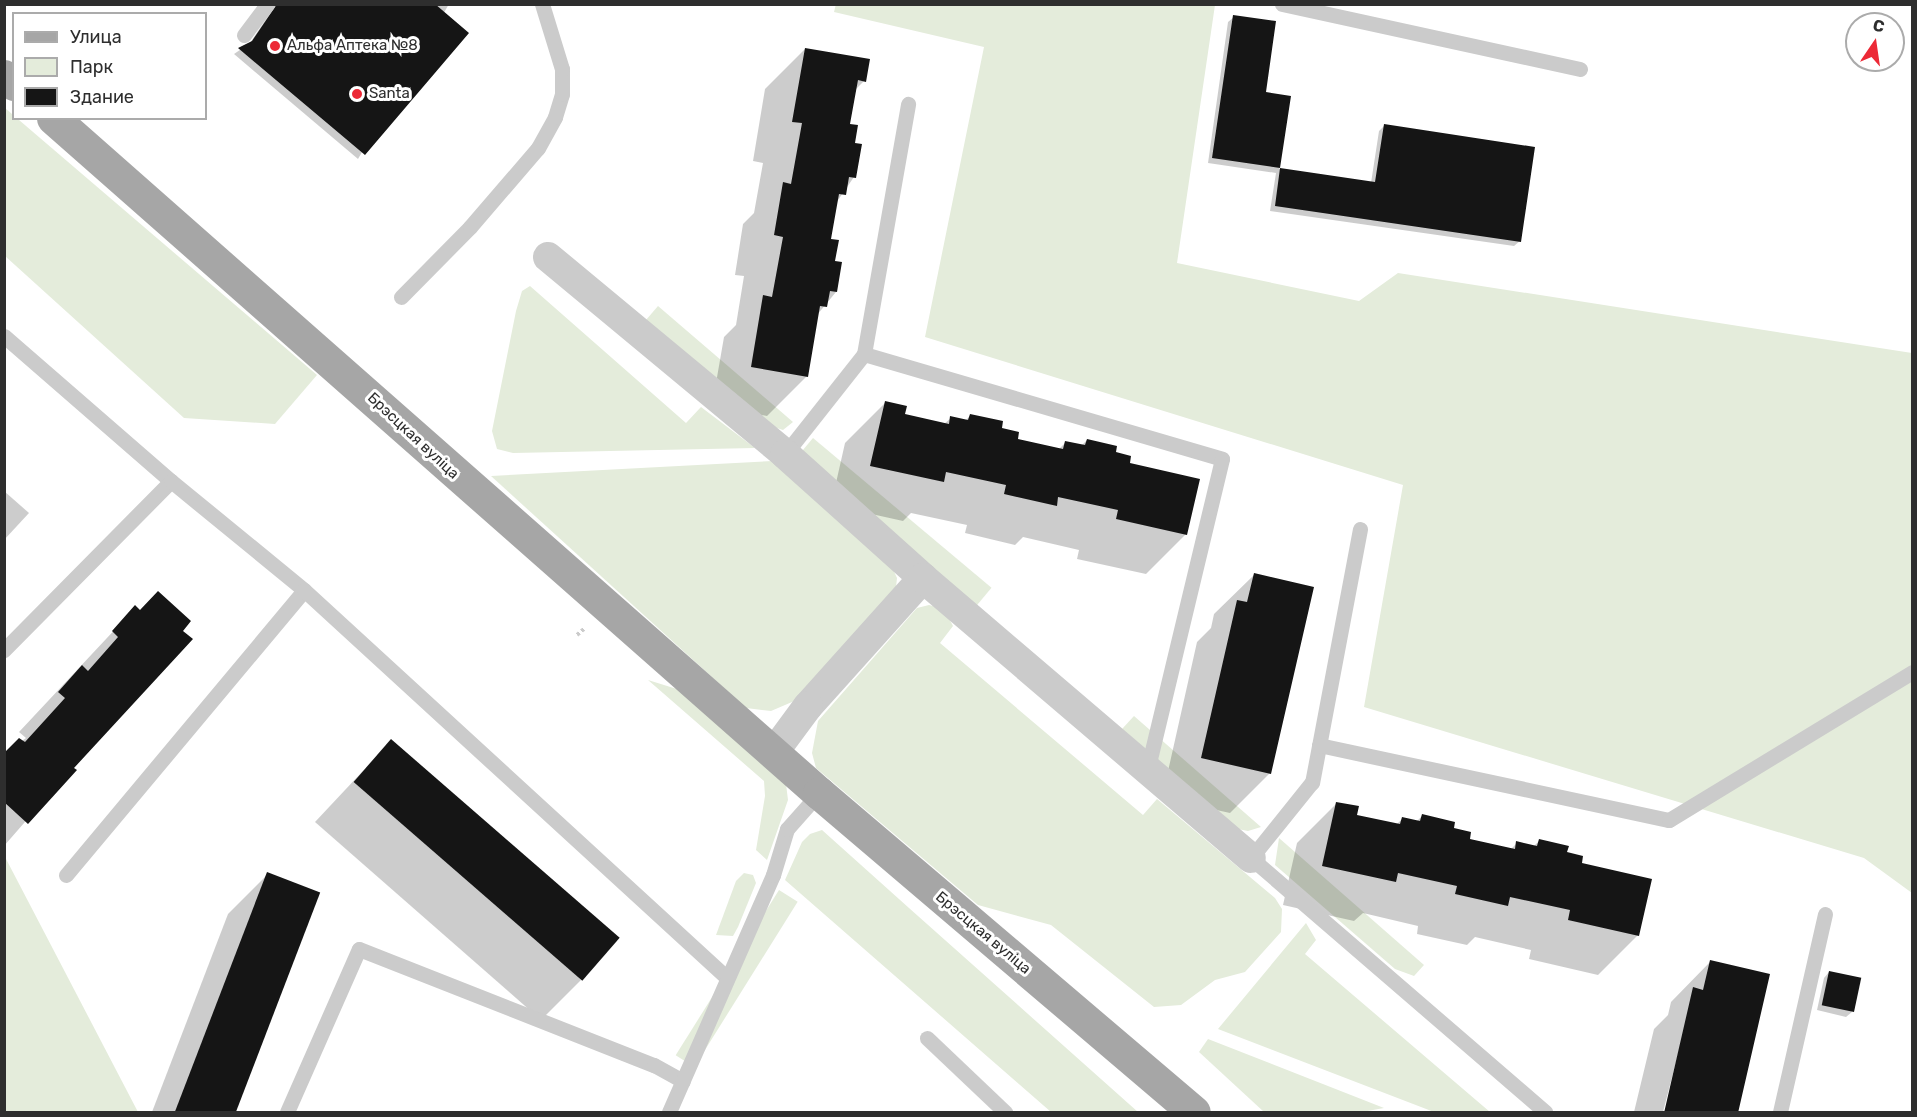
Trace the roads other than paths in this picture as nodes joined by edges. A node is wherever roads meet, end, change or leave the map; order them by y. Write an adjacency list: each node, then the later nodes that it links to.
1 (267, 4): 4 (lane)
2 (542, 4): 9 (lane)
3 (1282, 4): 5 (lane)
4 (243, 35)
5 (1581, 69)
6 (908, 104): 11 (lane)
7 (55, 120): 20 (main road, Брэсцкая вуліца)
8 (548, 257): 12 (street)
9 (401, 297)
10 (4, 336): 13 (lane)
11 (864, 354): 12 (lane); 21 (lane)
12 (785, 453): 15 (street)
13 (171, 480): 16 (lane); 17 (lane)
14 (1360, 529): 19 (lane)
15 (923, 578): 20 (street); 21 (street)
16 (304, 590): 24 (lane); 26 (lane)
17 (4, 650)
18 (1912, 672): 19 (lane)
19 (1319, 745): 23 (lane)
20 (774, 752): 22 (main road, Брэсцкая вуліца)
21 (1148, 768): 23 (street)
22 (819, 793): 26 (lane); 32 (main road, Брэсцкая вуліца)
23 (1251, 858): 33 (lane)
24 (66, 876)
25 (1825, 914): 34 (lane)
26 (726, 977): 28 (lane)
27 (927, 1038): 31 (lane)
28 (682, 1080): 29 (lane); 30 (lane)
29 (288, 1113)
30 (669, 1113)
31 (1005, 1113)
32 (1194, 1113)
33 (1545, 1113)
34 (1780, 1113)

